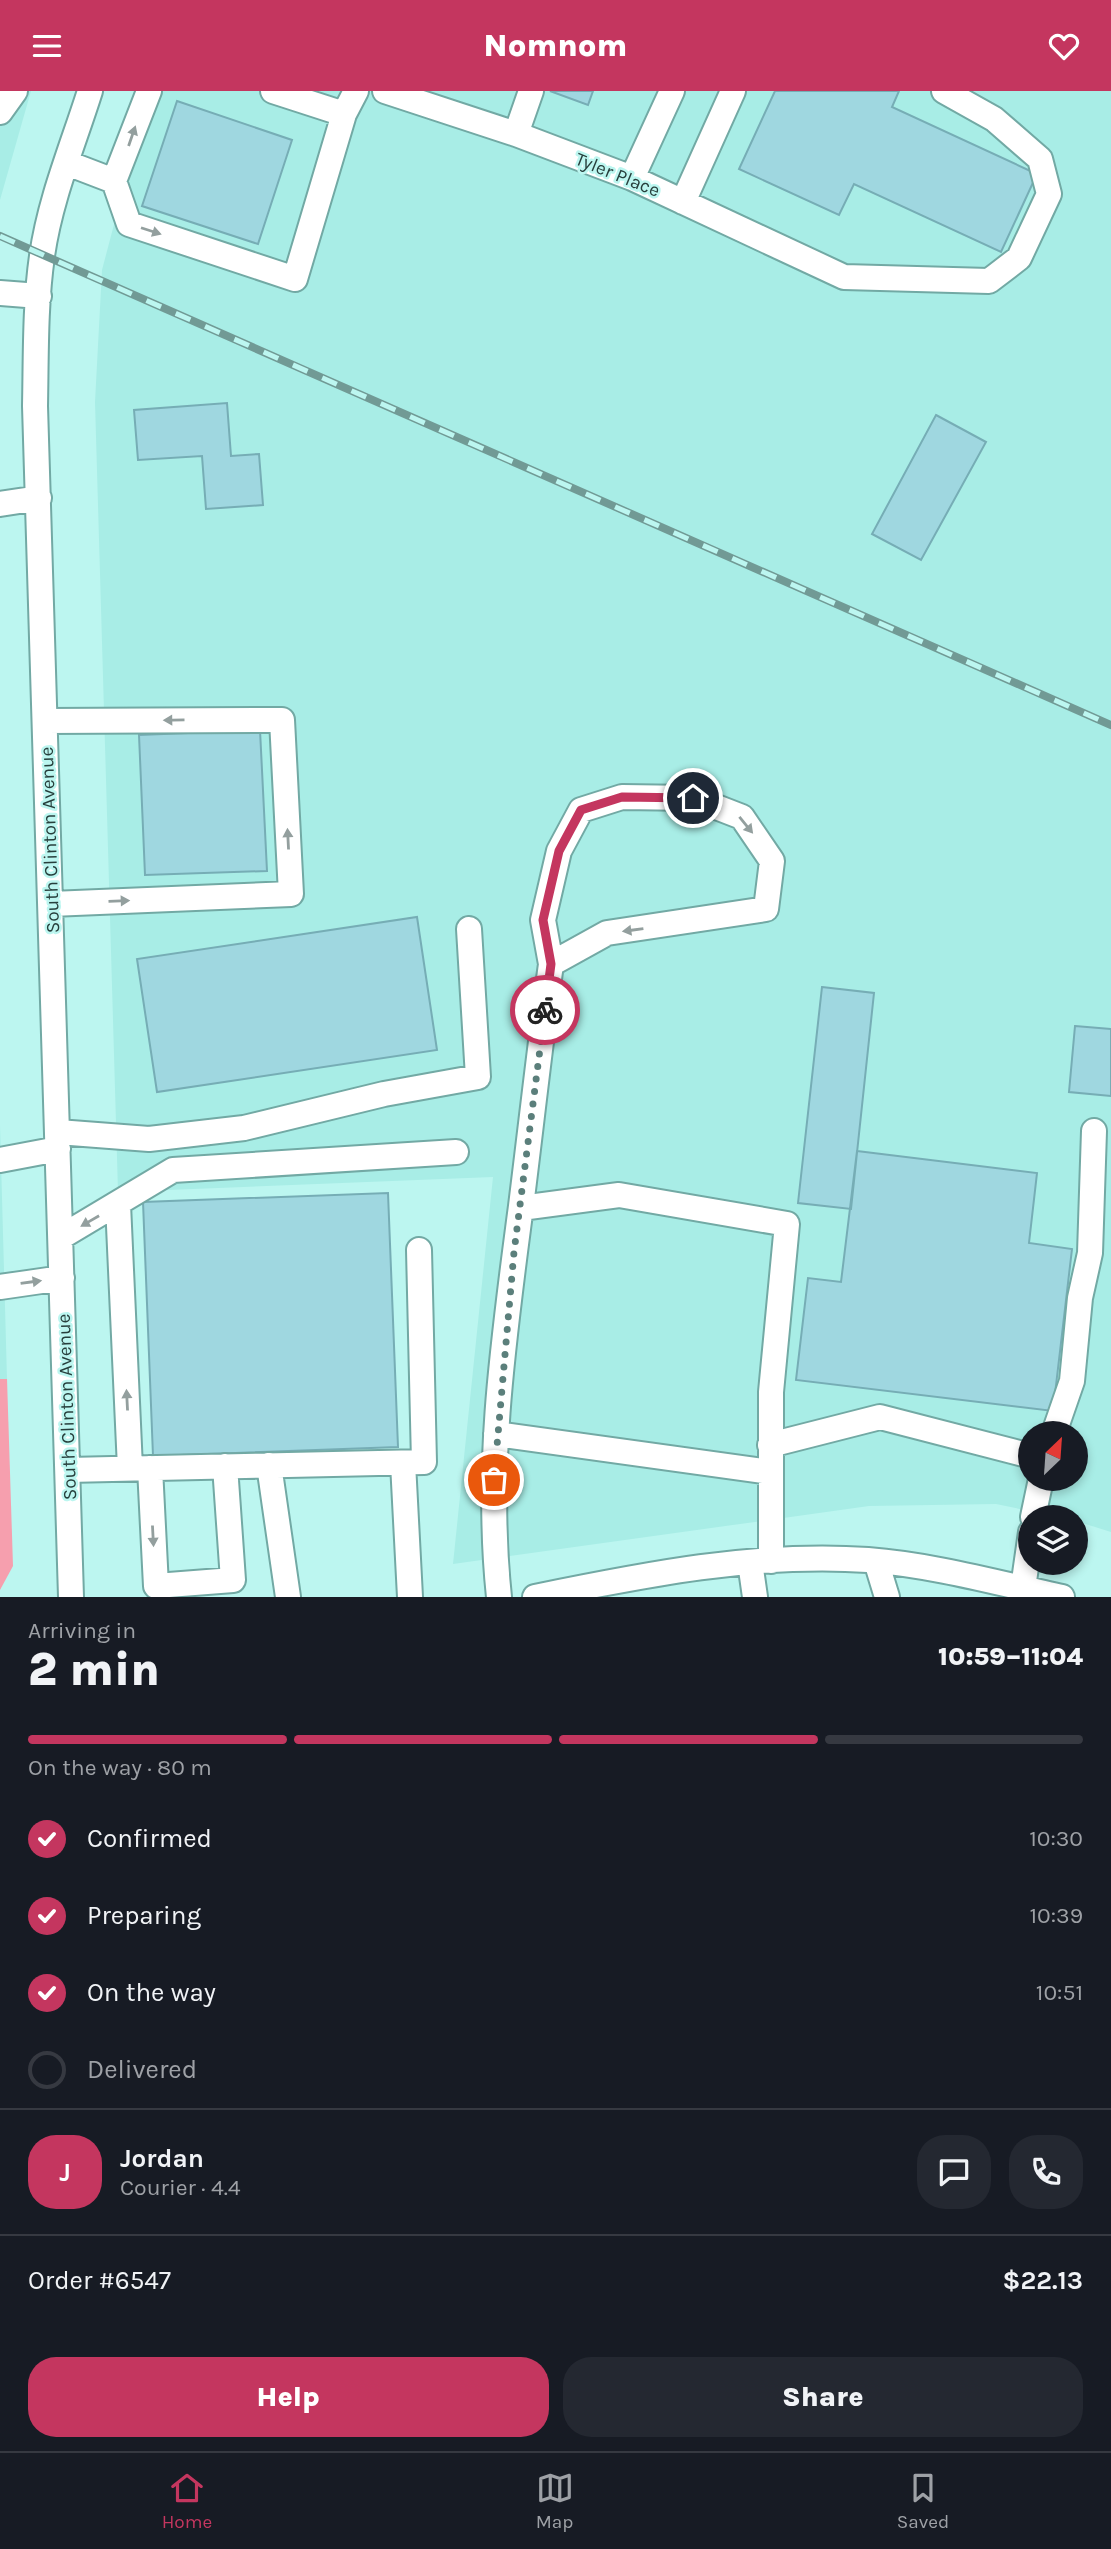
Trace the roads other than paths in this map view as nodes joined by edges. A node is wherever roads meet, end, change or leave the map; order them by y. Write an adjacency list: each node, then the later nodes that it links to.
1 (15, 91): 11 (street)
2 (90, 91): 14 (street, South Clinton Avenue)
3 (149, 91): 16 (street, one-way to 3)
4 (355, 91): 12 (street)
5 (531, 91): 13 (street)
6 (673, 91): 15 (street)
7 (733, 91): 17 (street)
8 (944, 91): 17 (street, Tyler Place)
9 (284, 93): 12 (street)
10 (396, 93): 13 (street, Tyler Place)
11 (0, 111)
12 (344, 114): 16 (street, one-way to 12)
13 (516, 134): 15 (street, Tyler Place)
14 (67, 163): 16 (street); 19 (street, South Clinton Avenue)
15 (632, 178): 17 (street, Tyler Place)
16 (114, 181)
17 (683, 202)
18 (0, 293): 19 (street)
19 (38, 296): 20 (street, South Clinton Avenue)
20 (38, 498): 21 (street); 22 (street, South Clinton Avenue)
21 (0, 504)
22 (45, 721): 23 (street, South Clinton Avenue); 23 (street, one-way to 22)
23 (51, 904): 27 (street, South Clinton Avenue)
24 (469, 929): 27 (street)
25 (551, 964): 25 (street, one-way to 25); 31 (street)
26 (1094, 1131): 36 (street)
27 (58, 1140): 29 (street); 32 (street, South Clinton Avenue)
28 (456, 1152): 30 (street)
29 (0, 1160)
30 (118, 1203): 32 (street, one-way to 32); 43 (street, one-way to 30)
31 (521, 1207): 37 (street); 38 (street)
32 (61, 1237): 34 (street, South Clinton Avenue)
33 (419, 1250): 40 (street)
34 (62, 1278): 35 (street, one-way to 34); 44 (street, South Clinton Avenue)
35 (0, 1287)
36 (1058, 1421)
37 (496, 1434): 45 (street); 54 (street)
38 (770, 1445): 39 (street); 45 (street)
39 (1018, 1453)
40 (403, 1463): 41 (street); 53 (street)
41 (269, 1465): 42 (street); 52 (street)
42 (225, 1467): 43 (street); 43 (street, one-way to 42)
43 (140, 1468): 44 (street)
44 (68, 1470): 51 (street, South Clinton Avenue)
45 (771, 1472): 47 (street)
46 (876, 1561): 47 (street); 49 (street); 57 (street)
47 (761, 1562): 50 (street); 56 (street)
48 (1025, 1575): 49 (street)
49 (1023, 1588): 58 (street)
50 (610, 1590): 55 (street)
51 (72, 1597)
52 (288, 1597)
53 (410, 1597)
54 (499, 1597)
55 (535, 1597)
56 (755, 1597)
57 (887, 1597)
58 (1062, 1597)

